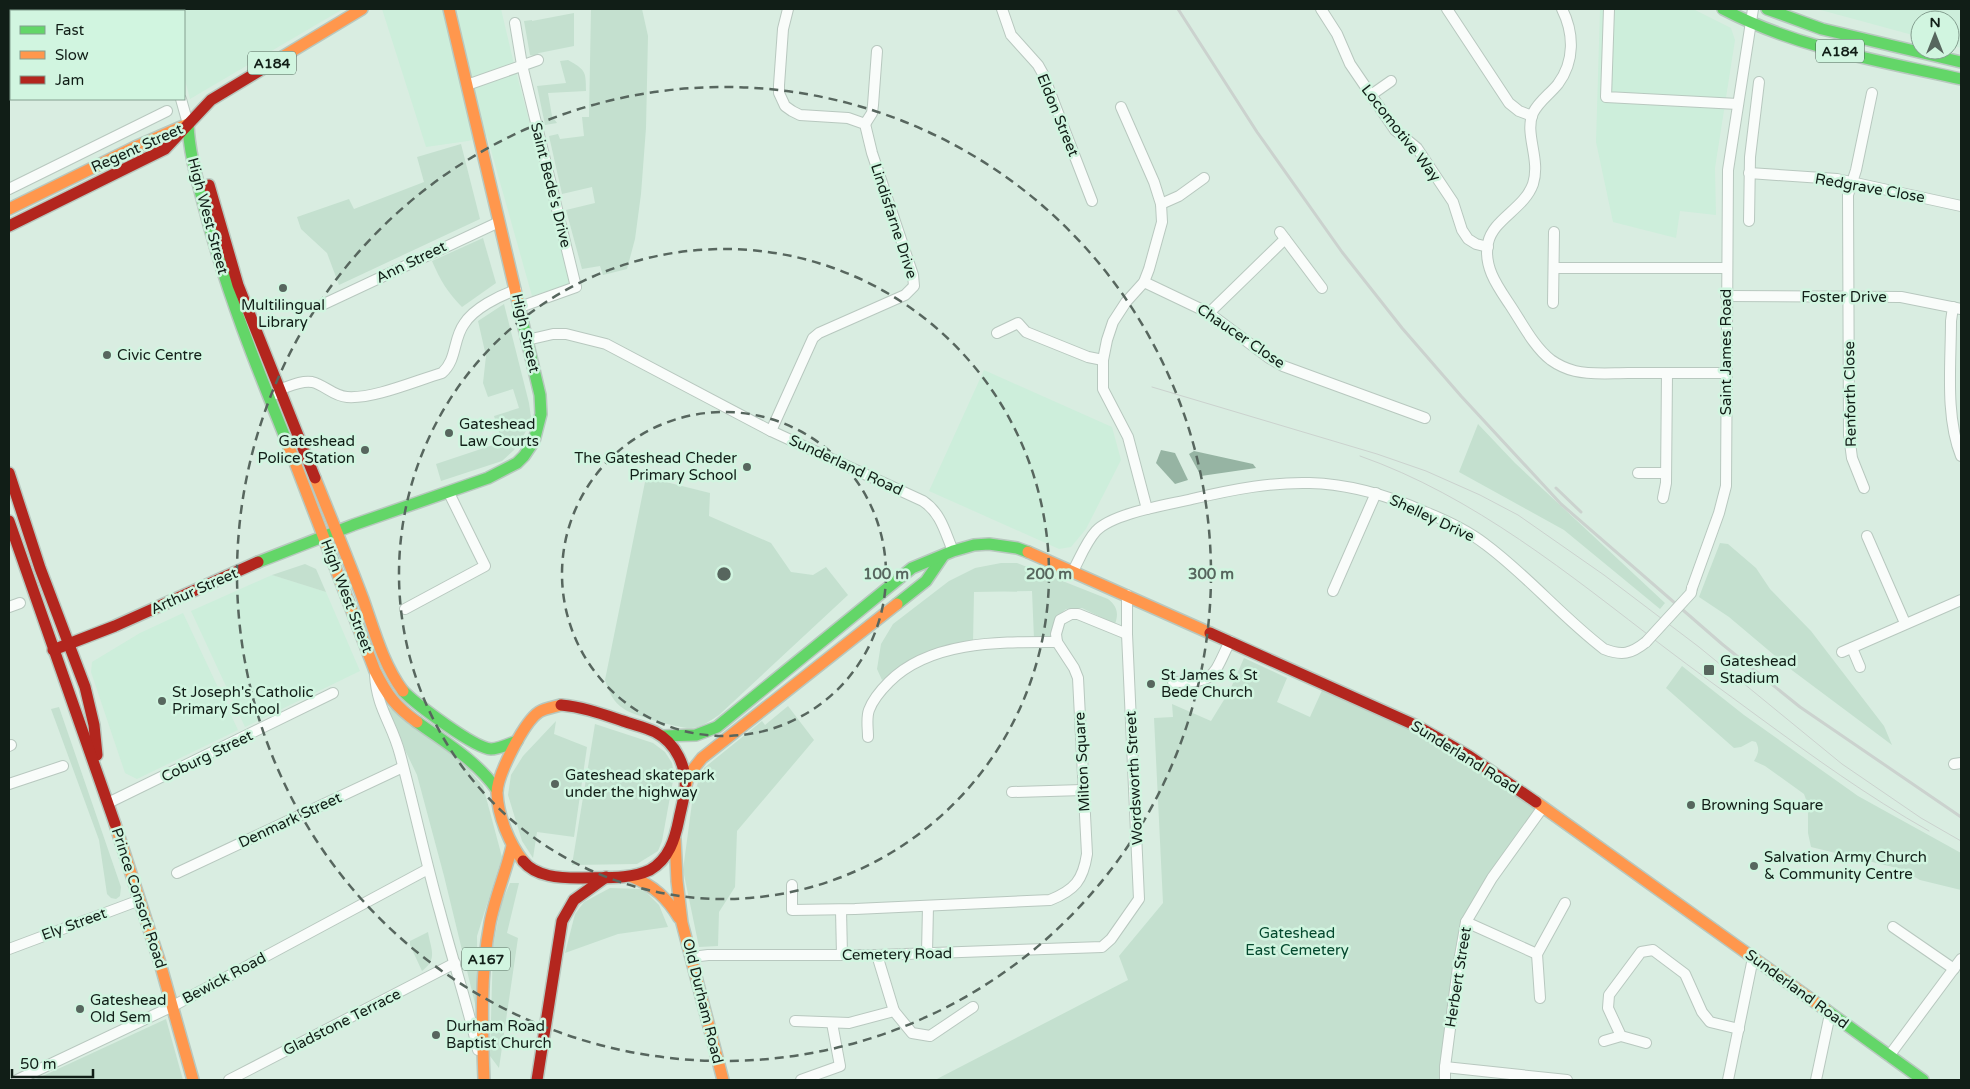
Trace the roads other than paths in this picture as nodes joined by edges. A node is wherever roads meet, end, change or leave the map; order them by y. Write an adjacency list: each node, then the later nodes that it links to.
1 (362, 9): 31 (main road, A184)
2 (448, 9): 23 (main road, High Street)
3 (788, 9): 32 (street)
4 (1002, 9): 37 (street, Eldon Street)
5 (1321, 9): 25 (street, Locomotive Way)
6 (1447, 9): 30 (street)
7 (1562, 9): 30 (street)
8 (1609, 9): 27 (street)
9 (1723, 9): 13 (main road, A184)
10 (1752, 9): 13 (street, Saint James Road)
11 (1767, 9): 14 (main road, A184)
12 (515, 23): 19 (street, Saint Bede's Drive)
13 (1750, 24): 16 (main road, A184); 27 (street, Saint James Road)
14 (1856, 36): 16 (main road); 18 (main road, A184)
15 (877, 51): 32 (street)
16 (1851, 54): 20 (main road, A184)
17 (538, 60): 19 (street)
18 (1961, 62)
19 (522, 65): 23 (street); 55 (street, Saint Bede's Drive)
20 (1961, 78)
21 (1391, 81): 25 (street)
22 (1759, 82): 33 (street)
23 (467, 84): 41 (main road, High Street)
24 (1872, 92): 35 (street, Renforth Close)
25 (1371, 95): 45 (street, Locomotive Way)
26 (181, 100): 31 (street, High West Street)
27 (1738, 104): 47 (street, Saint James Road)
28 (1121, 107): 38 (street)
29 (167, 112): 36 (street)
30 (1532, 116): 45 (street)
31 (188, 124): 40 (main road, Regent Street / A184); 43 (main road, Regent Street / A184); 63 (main road, High West Street); 64 (main road, High West Street)
32 (865, 124): 66 (street, Lindisfarne Drive)
33 (1749, 173): 35 (street, Redgrave Close); 42 (street)
34 (1204, 178): 38 (street)
35 (1852, 182): 39 (street, Redgrave Close); 52 (street, Renforth Close)
36 (9, 190)
37 (1092, 201)
38 (1161, 204): 48 (street)
39 (1961, 206)
40 (9, 209)
41 (499, 222): 50 (main road, High Street); 54 (street, Ann Street)
42 (1749, 222)
43 (9, 226)
44 (1554, 232): 46 (street)
45 (1488, 247): 61 (street)
46 (1554, 268): 47 (street); 53 (street)
47 (1726, 268): 51 (street, Saint James Road)
48 (1144, 282): 57 (street, Chaucer Close); 60 (street)
49 (1322, 288): 57 (street)
50 (516, 290): 55 (main road, High Street); 63 (street)
51 (1726, 296): 52 (street, Foster Drive); 62 (street, Saint James Road)
52 (1849, 297): 56 (street, Foster Drive); 71 (street, Renforth Close)
53 (1553, 303)
54 (324, 304)
55 (520, 307): 59 (main road, High Street)
56 (1957, 308): 67 (street)
57 (1209, 313): 65 (street, Chaucer Close)
58 (997, 333): 60 (street)
59 (527, 340): 66 (street, Sunderland Road); 72 (main road, High Street)
60 (1104, 360): 75 (street)
61 (1667, 373): 62 (street); 70 (street)
62 (1727, 373): 94 (street, Saint James Road, bridge)
63 (278, 390): 64 (street); 77 (main road, High West Street)
64 (272, 404): 78 (main road, High West Street)
65 (1425, 418)
66 (772, 431): 80 (street, Sunderland Road)
67 (1961, 456)
68 (9, 473): 92 (main road, Prince Consort Road)
69 (1638, 473): 70 (street)
70 (1665, 473): 74 (street)
71 (1864, 488)
72 (449, 493): 77 (main road, High Street); 87 (street)
73 (1376, 493): 75 (street, Shelley Drive); 82 (street); 94 (street, Shelley Drive)
74 (1663, 498)
75 (1147, 509): 81 (street, Shelley Drive)
76 (9, 521): 93 (main road, Prince Consort Road)
77 (336, 531): 78 (main road, Arthur Street); 101 (main road, High West Street)
78 (324, 536): 92 (main road, Arthur Street); 96 (main road, High West Street)
79 (1868, 536): 88 (street)
80 (948, 553): 81 (main road, Sunderland Road); 99 (main road); 106 (main road)
81 (1073, 571): 83 (main road, Sunderland Road)
82 (1333, 591)
83 (1127, 595): 89 (street, Wordsworth Street); 90 (main road, Sunderland Road)
84 (1961, 600): 88 (street)
85 (20, 603): 86 (street)
86 (9, 607)
87 (406, 609)
88 (1905, 623): 95 (street)
89 (1127, 634): 91 (street); 126 (street, Wordsworth Street)
90 (1230, 640): 97 (street); 111 (main road, Sunderland Road)
91 (1057, 642): 100 (street); 108 (street, Milton Square)
92 (70, 645): 93 (main road, Arthur Street); 104 (main road, Prince Consort Road)
93 (53, 650): 104 (main road, Prince Consort Road)
94 (1632, 652)
95 (1860, 667)
96 (375, 671): 103 (street, High West Street); 107 (main road)
97 (1173, 682)
98 (333, 693): 110 (street, Coburg Street)
99 (662, 736): 101 (main road); 106 (main road)
100 (868, 737)
101 (517, 741): 107 (main road)
102 (63, 766): 105 (street)
103 (403, 767): 114 (street, High West Street); 115 (street, Denmark Street)
104 (98, 774): 110 (main road, Prince Consort Road)
105 (9, 784)
106 (686, 785): 112 (main road)
107 (497, 790): 113 (main road)
108 (1083, 790): 109 (street); 121 (street, Milton Square)
109 (1012, 792)
110 (108, 803): 119 (main road, Prince Consort Road)
111 (1543, 807): 124 (street, Herbert Street); 133 (main road, Sunderland Road)
112 (675, 839): 117 (main road); 123 (main road, Old Durham Road)
113 (512, 846): 116 (main road); 151 (main road, A167)
114 (428, 869): 135 (street, High West Street); 138 (street, Bewick Road)
115 (177, 873)
116 (606, 877): 117 (main road); 155 (main road)
117 (632, 877): 123 (main road, Old Durham Road)
118 (792, 885): 122 (street, Milton Square)
119 (140, 900): 127 (street, Ely Street); 138 (main road, Prince Consort Road)
120 (1565, 903): 129 (street)
121 (928, 906): 122 (street, Milton Square); 128 (street)
122 (841, 910): 130 (street)
123 (682, 922): 132 (main road, Old Durham Road)
124 (1466, 922): 129 (street); 149 (street, Herbert Street)
125 (1892, 927): 136 (street)
126 (1102, 947): 128 (street, Cemetery Road)
127 (9, 948)
128 (927, 954): 131 (street, Cemetery Road)
129 (1537, 954): 137 (street)
130 (842, 955): 131 (street, Cemetery Road); 132 (street, Cemetery Road)
131 (877, 955): 140 (street)
132 (692, 956): 156 (main road, Old Durham Road)
133 (1753, 958): 141 (main road, Sunderland Road); 144 (street)
134 (1961, 959): 136 (street)
135 (455, 963): 151 (street, High West Street); 154 (street, Gladstone Terrace)
136 (1954, 969): 148 (street)
137 (1540, 998)
138 (173, 1006): 152 (street, Bewick Road); 153 (main road, Prince Consort Road)
139 (973, 1007): 140 (street)
140 (894, 1011): 143 (street)
141 (1830, 1014): 148 (main road, Sunderland Road); 161 (street)
142 (795, 1021): 143 (street)
143 (832, 1022): 157 (street)
144 (1739, 1029): 145 (street); 160 (street)
145 (1621, 1036): 146 (street); 147 (street)
146 (1604, 1041)
147 (1646, 1043)
148 (1889, 1056): 150 (main road, Sunderland Road)
149 (1445, 1067): 158 (street, Herbert Street); 159 (street)
150 (1911, 1076): 162 (main road, Sunderland Road)
151 (484, 1078)
152 (17, 1080)
153 (193, 1080)
154 (230, 1080)
155 (536, 1080)
156 (723, 1080)
157 (801, 1080)
158 (1445, 1080)
159 (1567, 1080)
160 (1728, 1080)
161 (1816, 1080)
162 (1923, 1080)

